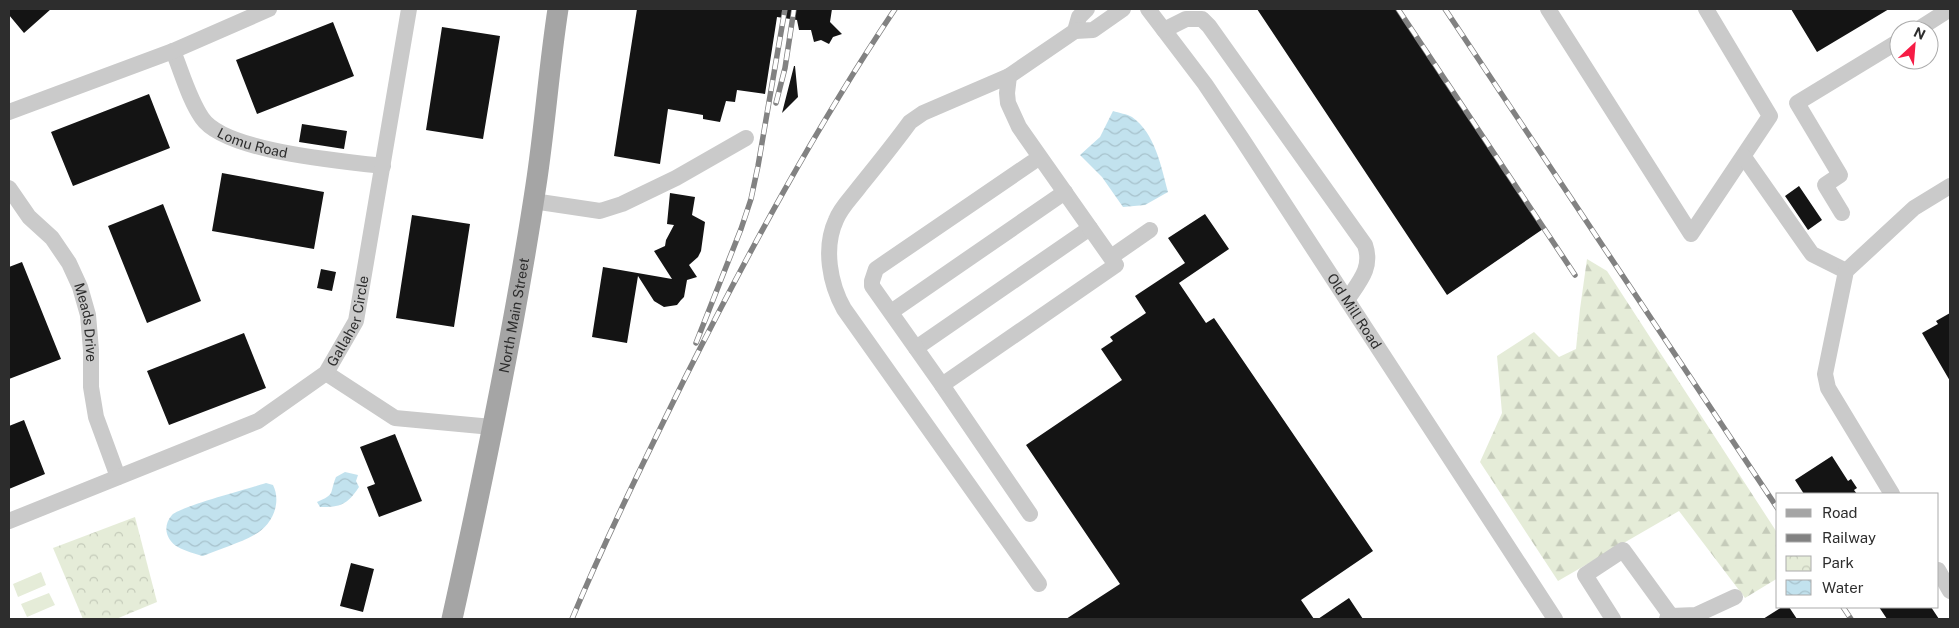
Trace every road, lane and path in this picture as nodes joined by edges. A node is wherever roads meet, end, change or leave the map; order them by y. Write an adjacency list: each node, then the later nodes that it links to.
1 (269, 9): 14 (street)
2 (409, 9): 20 (street, Gallaher Circle)
3 (558, 9): 24 (main road, North Main Street)
4 (1088, 9): 12 (street)
5 (1123, 9): 12 (street)
6 (1148, 9): 11 (street, Old Mill Road)
7 (1548, 9): 19 (street)
8 (1706, 9): 19 (street)
9 (1950, 10): 10 (street)
10 (1934, 20)
11 (1164, 30): 30 (street, Old Mill Road); 30 (street)
12 (1075, 31): 15 (street)
13 (1889, 47): 25 (street)
14 (173, 51): 16 (street); 20 (street, Lomu Road)
15 (1009, 76): 18 (street); 41 (street)
16 (9, 112)
17 (746, 138): 24 (street)
18 (1040, 156): 23 (street); 31 (street)
19 (1744, 157): 29 (street)
20 (383, 166): 33 (street, Gallaher Circle)
21 (1950, 186): 29 (street)
22 (9, 188): 36 (street, Meads Drive)
23 (1065, 192): 26 (street); 31 (street)
24 (533, 201): 35 (main road, North Main Street)
25 (1842, 213)
26 (1090, 228): 28 (street); 32 (street)
27 (1150, 230): 28 (street)
28 (1111, 258): 34 (street)
29 (1846, 271): 37 (street)
30 (1347, 300): 46 (street, Old Mill Road)
31 (890, 312): 32 (street)
32 (916, 348): 34 (street)
33 (326, 373): 35 (street); 36 (street, Gallaher Circle)
34 (942, 385): 38 (street)
35 (492, 427): 45 (main road, North Main Street)
36 (118, 477): 39 (street, Gallaher Circle)
37 (1891, 493)
38 (1030, 514)
39 (9, 521)
40 (1939, 572): 42 (street)
41 (1039, 584)
42 (1950, 591)
43 (1735, 597): 44 (street)
44 (1669, 617): 47 (street)
45 (452, 619)
46 (1555, 619)
47 (1614, 619)

